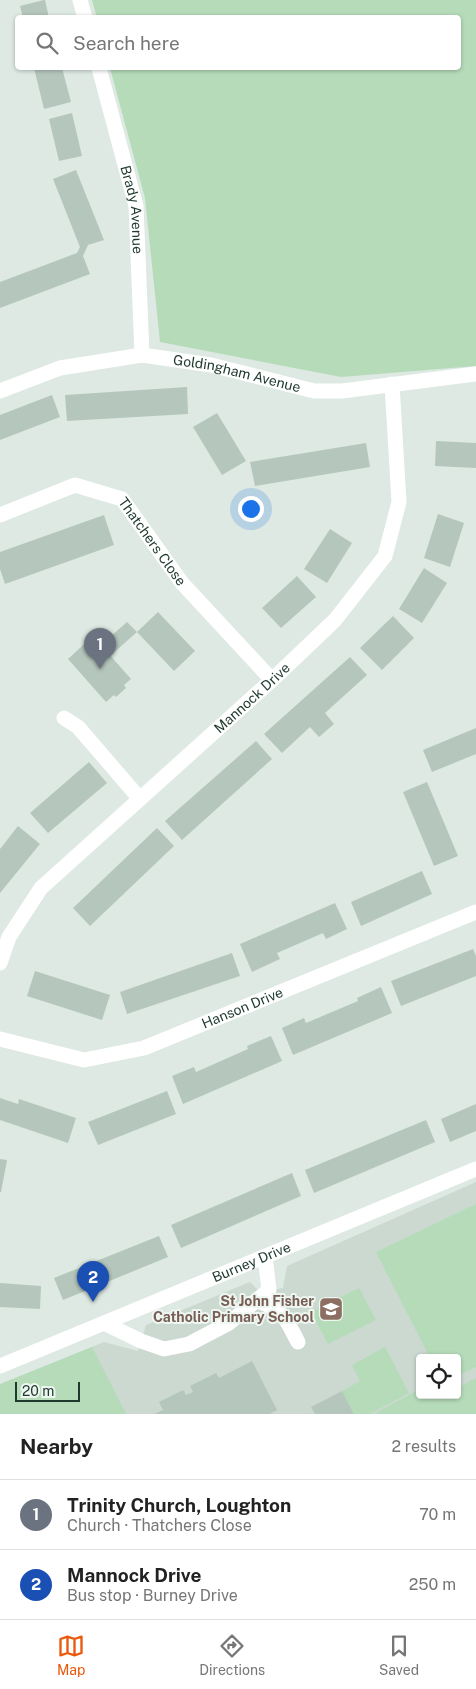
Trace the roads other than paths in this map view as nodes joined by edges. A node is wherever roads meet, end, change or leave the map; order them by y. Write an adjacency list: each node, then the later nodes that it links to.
1 (80, 0): 2 (street)
2 (84, 15)
3 (100, 70): 4 (street, Brady Avenue)
4 (142, 355): 6 (street, Goldingham Avenue); 7 (street, Goldingham Avenue)
5 (476, 374): 6 (street, Goldingham Avenue)
6 (392, 384): 9 (street, Mannock Drive)
7 (0, 391)
8 (0, 515): 9 (street, Thatchers Close)
9 (272, 680): 11 (street, Mannock Drive)
10 (64, 718): 11 (street)
11 (140, 799): 13 (street, Mannock Drive)
12 (476, 912): 14 (street, Hanson Drive)
13 (0, 963)
14 (0, 1039)
15 (476, 1169): 16 (street, Burney Drive)
16 (265, 1257): 17 (street); 18 (street, Burney Drive)
17 (258, 1301): 18 (street); 19 (street)
18 (104, 1323): 20 (street, Burney Drive)
19 (298, 1342)
20 (0, 1366)

